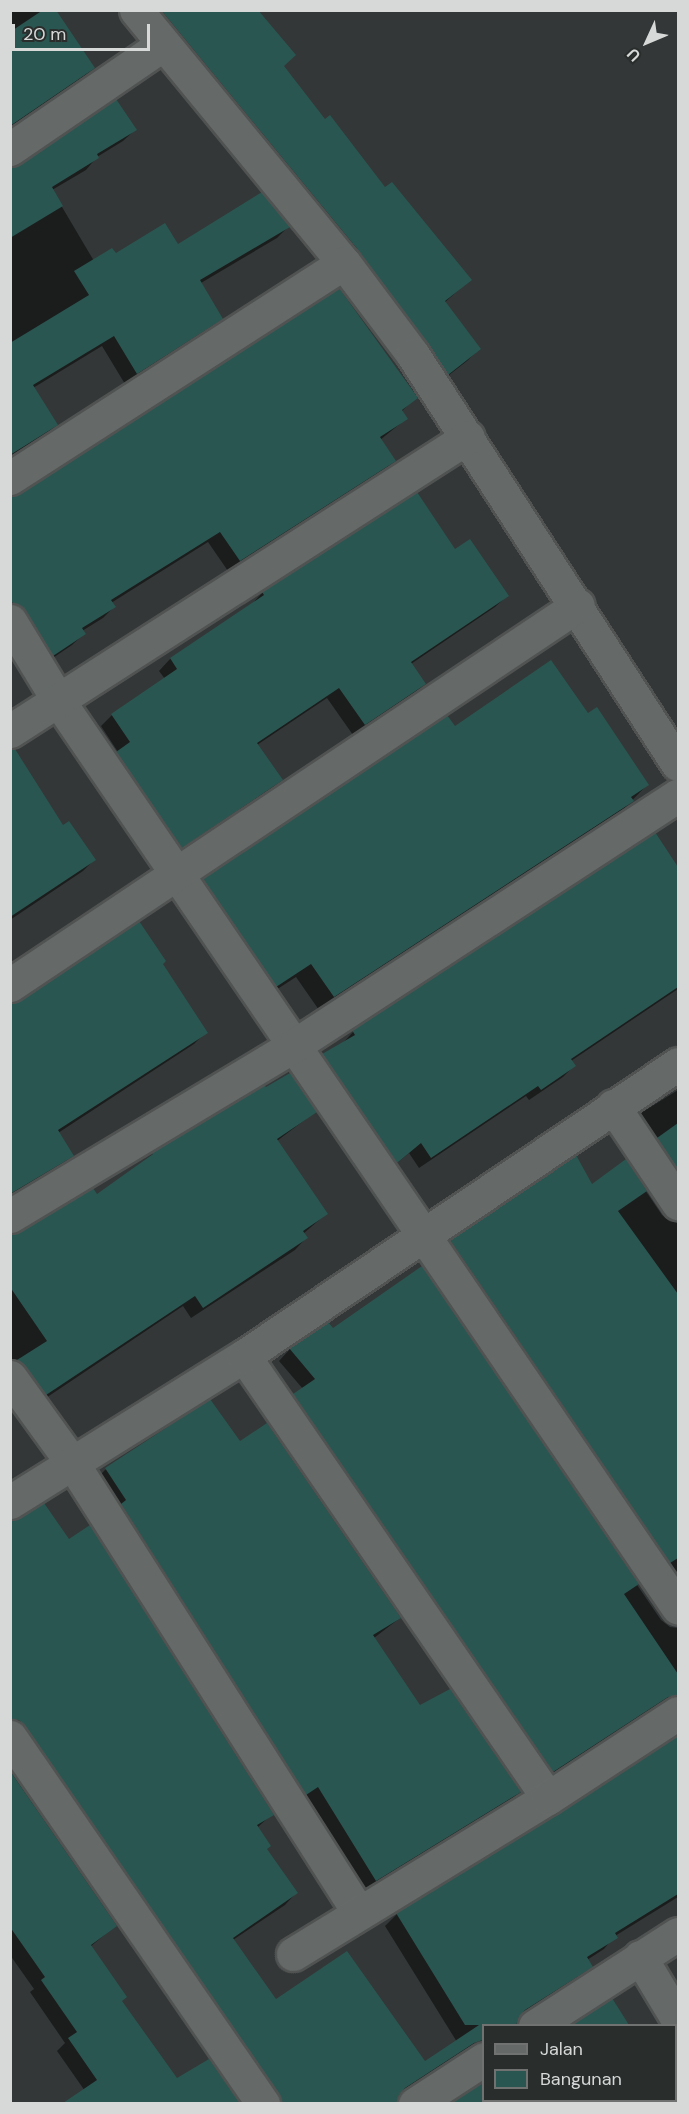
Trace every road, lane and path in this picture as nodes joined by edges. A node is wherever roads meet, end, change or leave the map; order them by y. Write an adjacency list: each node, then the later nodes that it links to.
1 (136, 10): 2 (street)
2 (162, 45): 3 (street); 4 (street)
3 (10, 149)
4 (344, 263): 5 (street); 6 (street)
5 (468, 437): 7 (street); 9 (street)
6 (10, 478)
7 (578, 605): 11 (street); 13 (street)
8 (10, 621): 9 (street)
9 (58, 700): 10 (street); 13 (street)
10 (10, 731)
11 (678, 764)
12 (678, 795): 15 (street)
13 (178, 873): 14 (street); 15 (street)
14 (10, 985)
15 (295, 1044): 19 (street); 20 (street)
16 (678, 1064): 17 (street)
17 (613, 1106): 18 (street); 20 (street)
18 (678, 1203)
19 (10, 1216)
20 (423, 1236): 21 (street); 25 (street)
21 (244, 1356): 23 (street); 28 (street)
22 (10, 1377): 23 (street)
23 (73, 1464): 24 (street); 29 (street)
24 (10, 1502)
25 (678, 1608)
26 (678, 1713): 28 (street)
27 (10, 1737): 36 (street)
28 (548, 1798): 29 (street)
29 (359, 1913): 31 (street)
30 (678, 1934): 32 (street)
31 (293, 1953)
32 (639, 1957): 33 (street); 34 (street)
33 (678, 2020)
34 (536, 2024)
35 (482, 2060): 37 (street)
36 (263, 2103)
37 (415, 2103)

